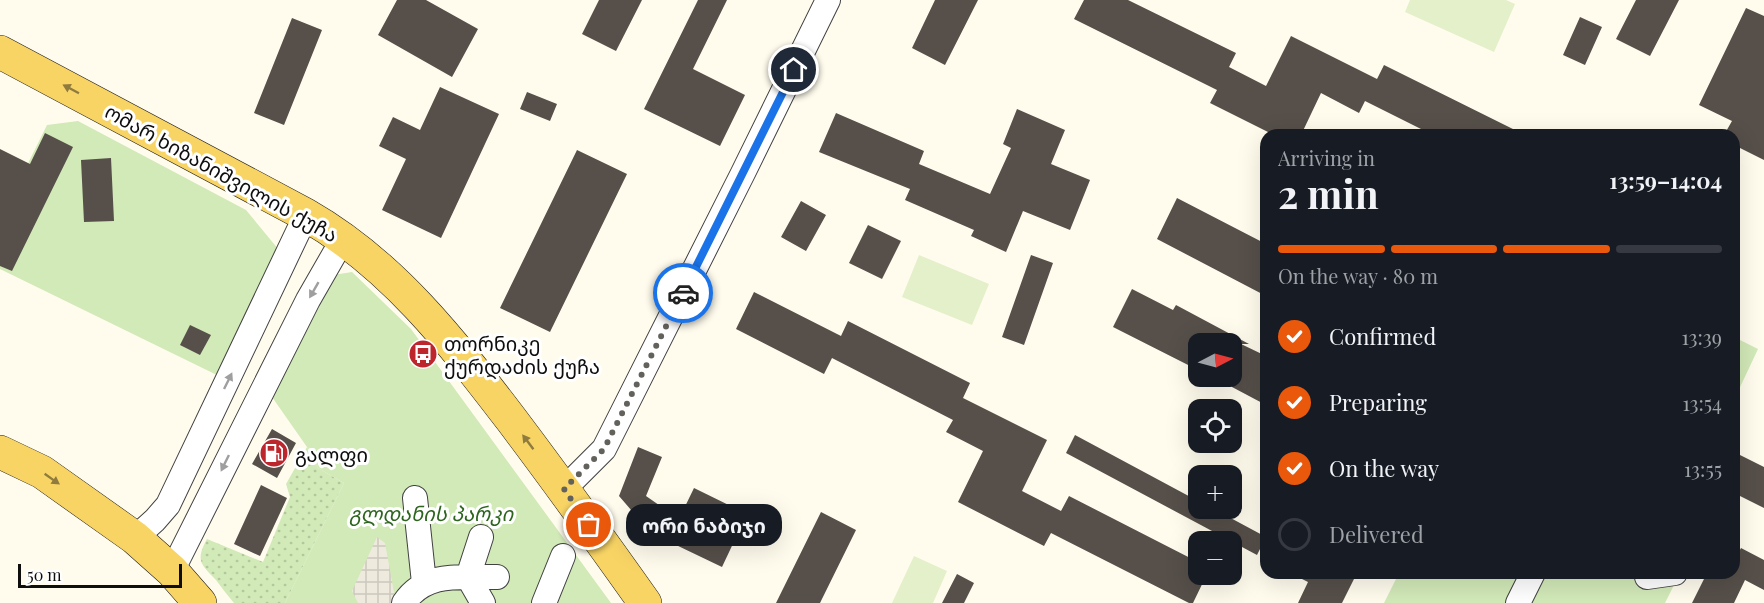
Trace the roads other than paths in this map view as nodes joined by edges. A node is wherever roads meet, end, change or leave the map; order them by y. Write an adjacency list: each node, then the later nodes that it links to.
1 (828, 0): 6 (street)
2 (0, 52): 3 (main road, ომარ ხიზანიშვილის ქუჩა, one-way to 2)
3 (306, 215): 4 (main road, ომარ ხიზანიშვილის ქუჩა); 9 (street, one-way to 3)
4 (343, 239): 6 (main road, ომარ ხიზანიშვილის ქუჩა, one-way to 4); 11 (street, one-way to 11)
5 (0, 452): 9 (main road, one-way to 9)
6 (564, 489): 20 (main road, ომარ ხიზანიშვილის ქუჩა)
7 (415, 498): 15 (street)
8 (481, 537): 13 (street)
9 (135, 538): 11 (main road)
10 (563, 556): 19 (street)
11 (172, 571): 16 (main road)
12 (497, 576): 13 (street)
13 (468, 577): 15 (street); 18 (street)
14 (1530, 579): 21 (street)
15 (424, 583): 17 (street)
16 (200, 603)
17 (404, 603)
18 (483, 603)
19 (544, 603)
20 (645, 603)
21 (1518, 603)

